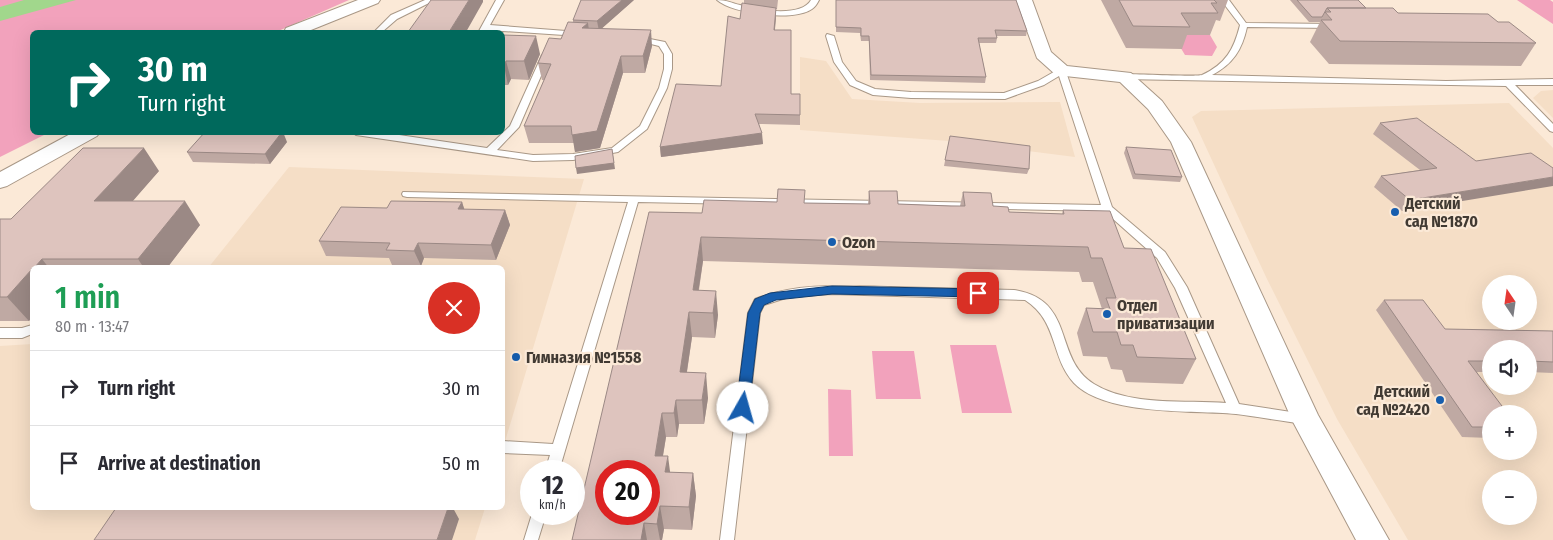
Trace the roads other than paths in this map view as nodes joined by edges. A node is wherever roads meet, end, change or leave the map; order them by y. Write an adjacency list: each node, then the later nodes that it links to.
1 (372, 0): 10 (street)
2 (431, 0): 11 (lane)
3 (500, 0): 12 (lane)
4 (721, 0): 5 (lane)
5 (815, 0)
6 (1024, 0): 18 (street)
7 (1225, 0): 8 (lane)
8 (1244, 25): 9 (lane); 19 (lane)
9 (1341, 26)
10 (297, 30)
11 (380, 30)
12 (484, 30)
13 (505, 32): 14 (lane)
14 (584, 34)
15 (830, 36): 18 (lane)
16 (631, 38): 26 (lane)
17 (539, 50): 26 (lane)
18 (1062, 71): 20 (street); 30 (lane)
19 (1204, 76): 20 (lane); 22 (lane)
20 (1125, 77): 34 (street)
21 (1553, 82): 22 (lane)
22 (1509, 84): 23 (lane)
23 (1553, 129)
24 (84, 135): 27 (street)
25 (376, 135): 26 (lane)
26 (489, 152)
27 (0, 180)
28 (407, 194): 29 (lane)
29 (634, 198): 30 (lane); 36 (lane)
30 (1107, 208): 33 (lane)
31 (30, 331): 32 (lane)
32 (0, 333)
33 (1235, 409): 34 (lane); 40 (lane)
34 (1306, 420): 41 (street)
35 (505, 447): 36 (lane)
36 (558, 450): 37 (lane)
37 (555, 460)
38 (536, 525): 39 (lane)
39 (531, 540)
40 (728, 540)
41 (1373, 540)

